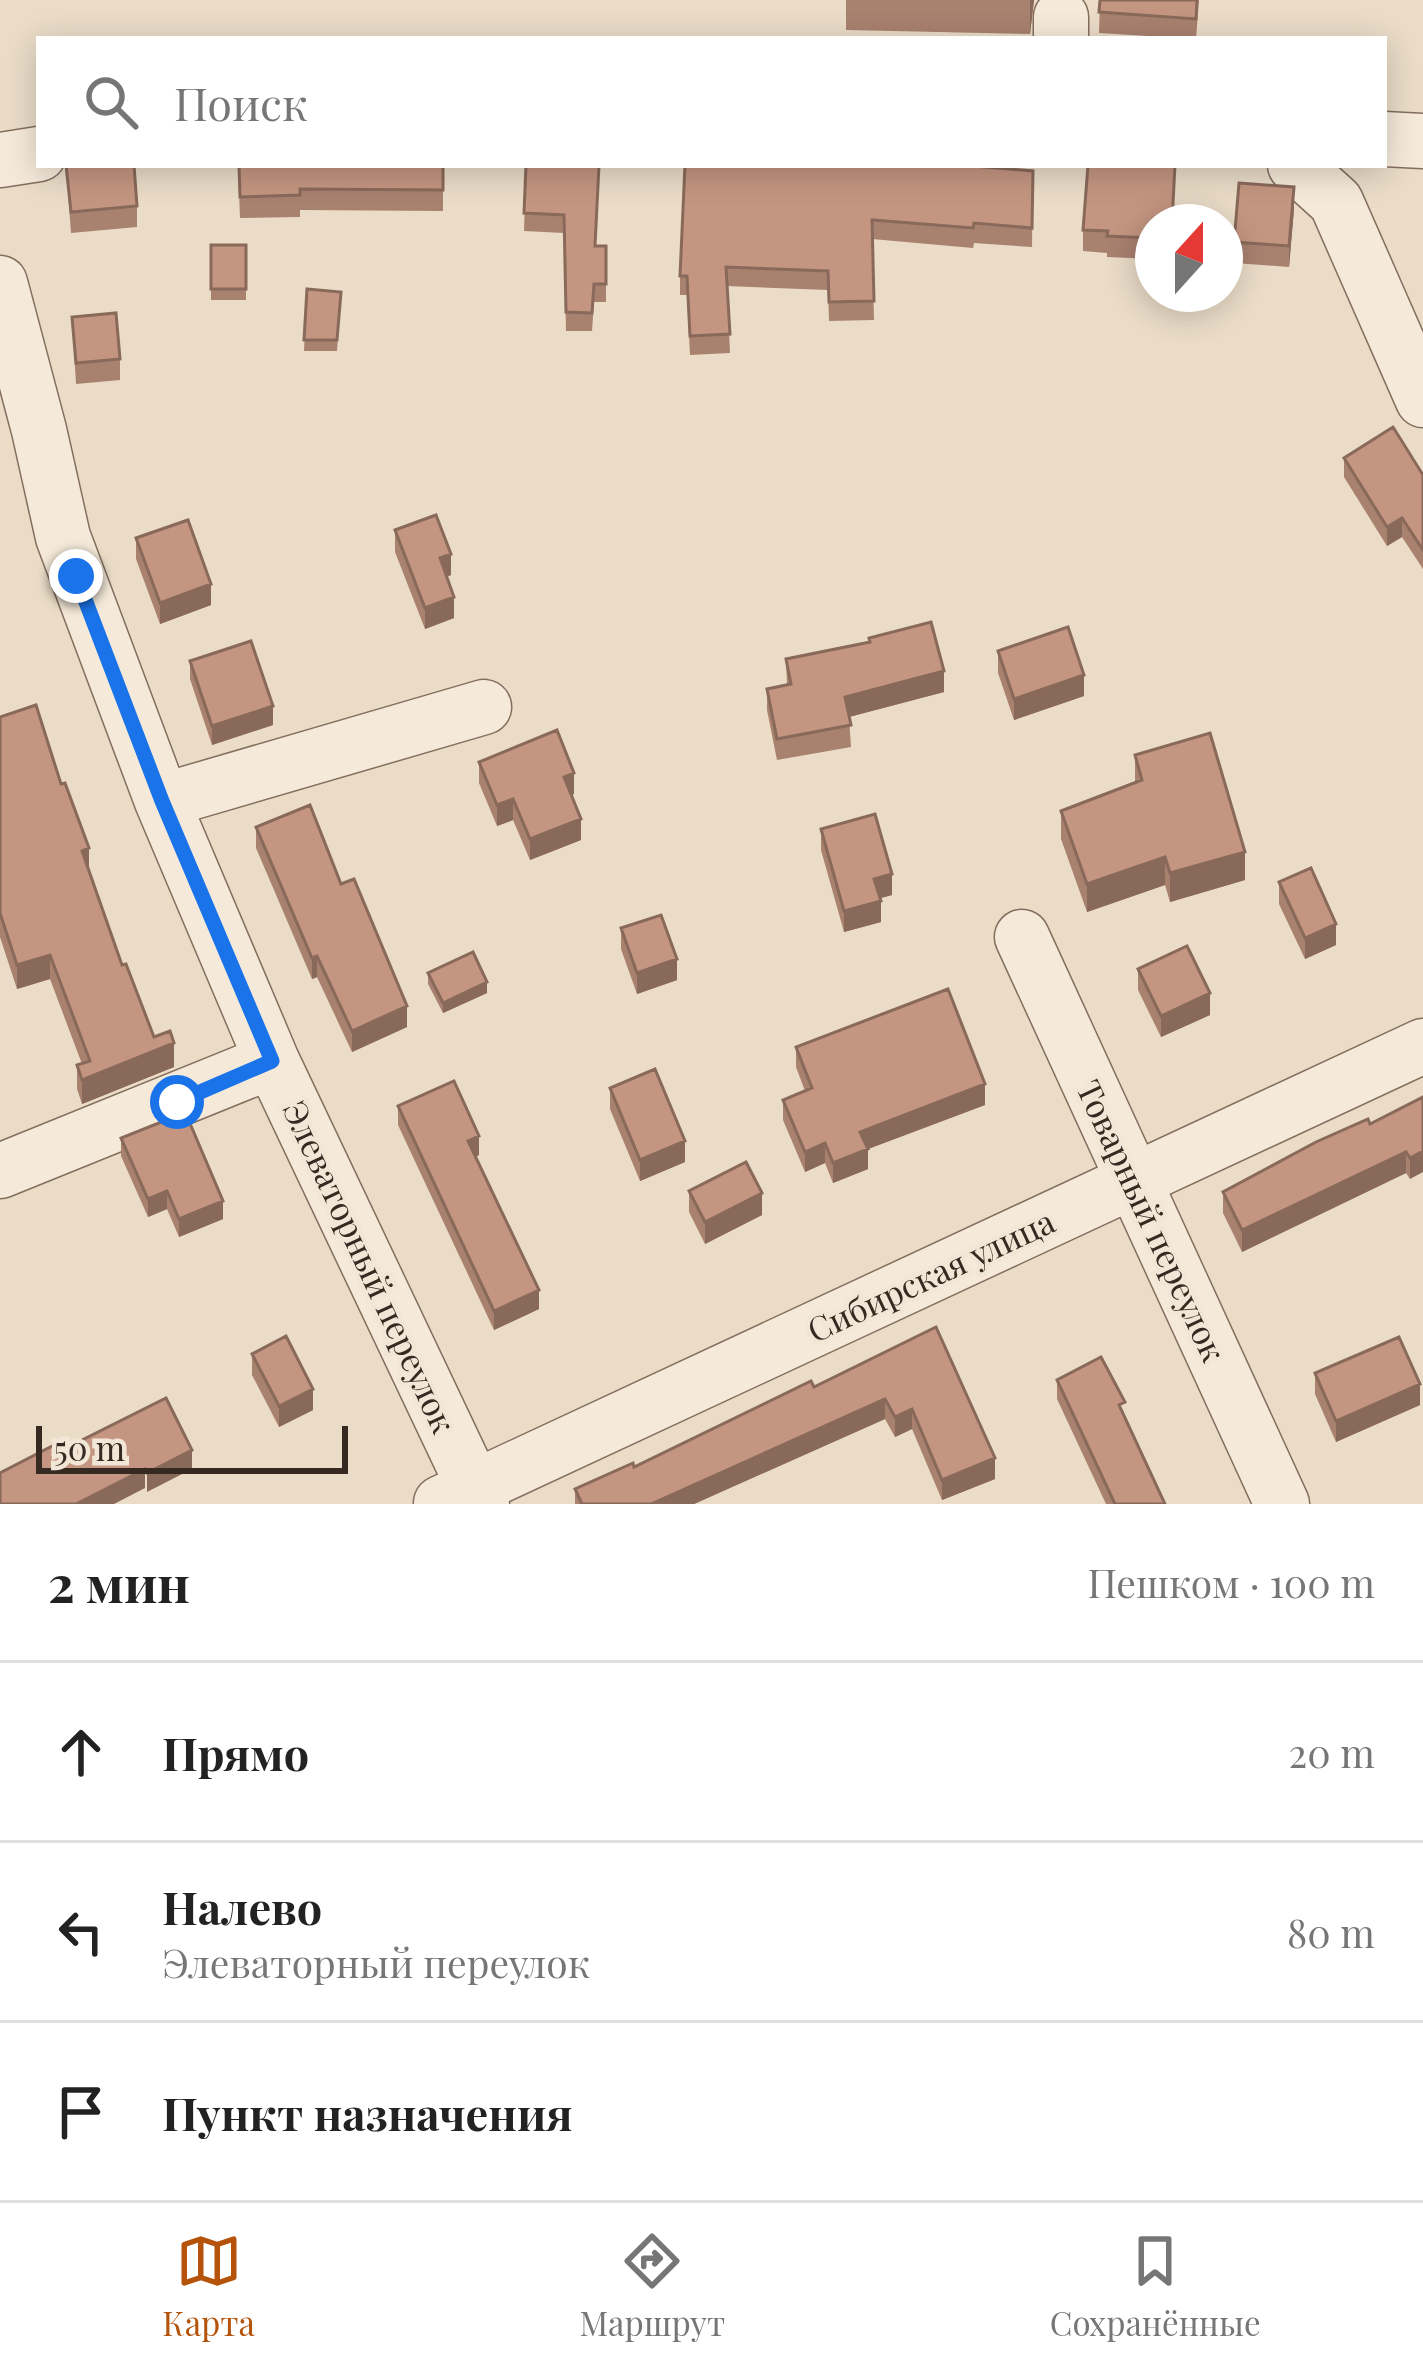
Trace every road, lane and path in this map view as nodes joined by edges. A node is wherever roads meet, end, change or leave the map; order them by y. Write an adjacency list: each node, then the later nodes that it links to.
1 (1387, 139): 2 (street)
2 (1423, 141)
3 (36, 154): 4 (street)
4 (0, 160)
5 (1298, 168): 7 (street)
6 (0, 283): 9 (street, Элеваторный переулок)
7 (1423, 400)
8 (484, 707): 9 (street)
9 (162, 801): 12 (street, Элеваторный переулок)
10 (1022, 938): 14 (street, Товарный переулок)
11 (1423, 1046): 14 (street, Сибирская улица)
12 (272, 1061): 13 (street); 15 (street, Элеваторный переулок)
13 (0, 1171)
14 (1133, 1182): 15 (street, Сибирская улица); 16 (street, Товарный переулок)
15 (465, 1499)
16 (1282, 1504)

